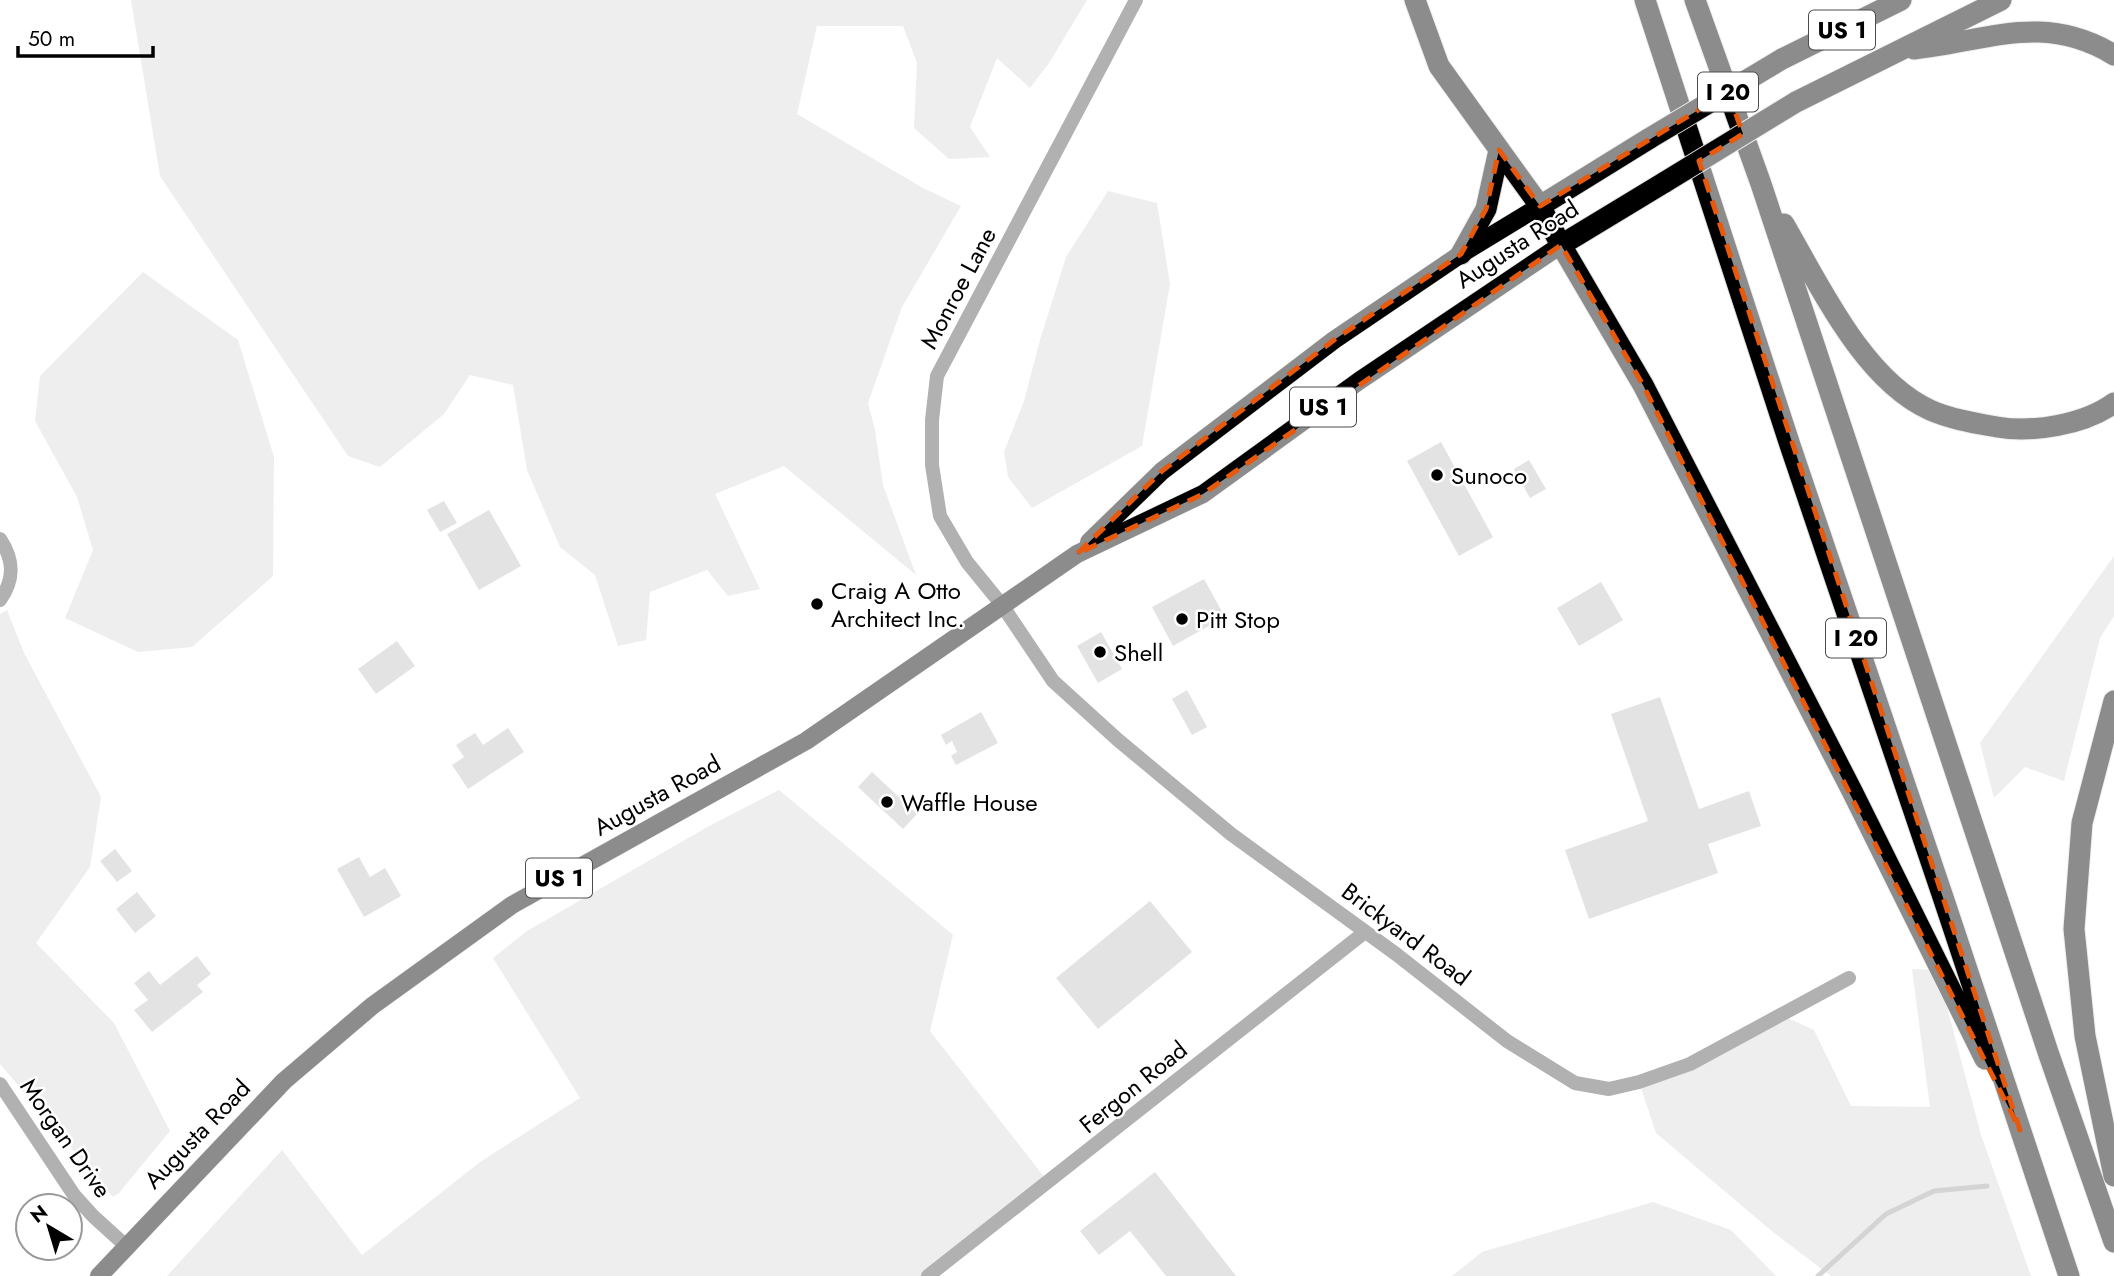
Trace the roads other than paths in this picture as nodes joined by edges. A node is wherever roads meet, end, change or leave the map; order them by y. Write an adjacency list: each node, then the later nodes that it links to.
1 (1136, 0): 18 (street, Monroe Lane)
2 (1415, 0): 9 (highway)
3 (1645, 0): 23 (highway, I 20)
4 (1695, 0): 10 (highway, I 20)
5 (1901, 0): 11 (highway, Augusta Road / US 1, bridge)
6 (2001, 0): 7 (highway, Augusta Road / US 1)
7 (1902, 50): 8 (highway); 12 (highway, Augusta Road / US 1, bridge)
8 (2114, 55)
9 (1499, 150): 11 (highway); 13 (highway)
10 (1761, 184): 14 (highway); 25 (highway, I 20)
11 (1540, 206): 12 (highway); 13 (main road, Augusta Road / US 1)
12 (1561, 246): 16 (main road, Augusta Road / US 1); 23 (highway)
13 (1461, 254): 16 (main road, Augusta Road / US 1)
14 (2114, 403)
15 (0, 539): 17 (street)
16 (1077, 554): 18 (main road, Augusta Road / US 1)
17 (0, 600)
18 (1002, 605): 20 (street, Brickyard Road); 26 (main road, Augusta Road / US 1)
19 (2114, 701): 24 (highway)
20 (1365, 932): 21 (street, Brickyard Road); 28 (street, Fergon Road)
21 (1849, 978)
22 (0, 1084): 26 (street, Morgan Drive)
23 (2020, 1130): 29 (highway, I 20)
24 (2114, 1176)
25 (2114, 1242)
26 (126, 1246): 27 (main road, Augusta Road / US 1)
27 (99, 1276)
28 (928, 1276)
29 (2068, 1276)

